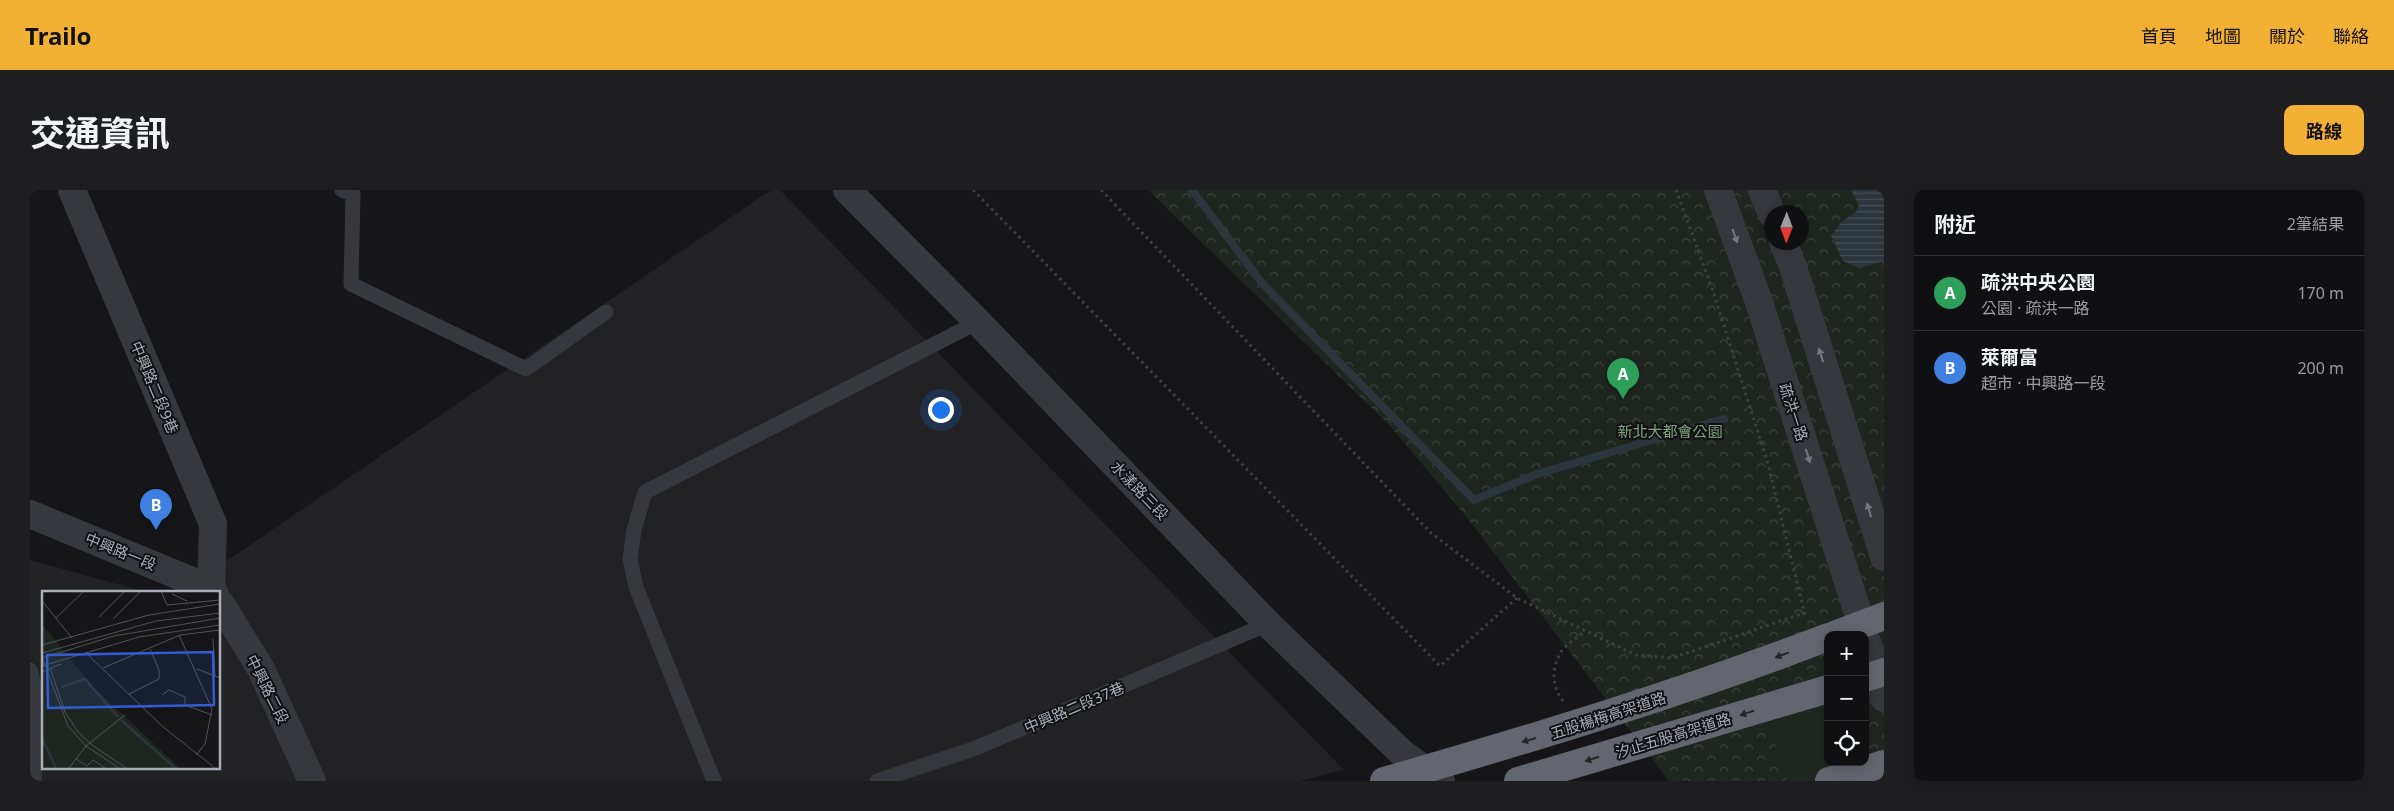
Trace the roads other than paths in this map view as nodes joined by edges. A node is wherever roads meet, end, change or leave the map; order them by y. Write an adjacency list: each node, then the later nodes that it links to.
1 (72, 190): 13 (street, 中興路二段9巷)
2 (342, 190): 8 (lane)
3 (847, 190): 9 (street, 水漾路三段)
4 (1718, 190): 19 (street, 疏洪一路, one-way to 19)
5 (1762, 190): 6 (street)
6 (1768, 205)
7 (1786, 250): 11 (street, one-way to 7)
8 (606, 312)
9 (978, 322): 16 (street, 水漾路三段); 29 (lane)
10 (30, 514): 12 (street, 中興路一段)
11 (1884, 557)
12 (208, 591)
13 (215, 591)
14 (220, 602): 28 (street, 中興路二段)
15 (1884, 616): 18 (highway, bridge)
16 (1268, 624): 30 (lane, 中興路二段37巷); 32 (street, 水漾路三段)
17 (1818, 629): 31 (highway, 五股楊梅高架道路, one-way to 31, bridge)
18 (1845, 631)
19 (1863, 631)
20 (1869, 649): 25 (street, 疏洪一路)
21 (30, 670): 27 (lane)
22 (1884, 672): 23 (highway, bridge)
23 (1869, 677)
24 (1824, 690): 33 (highway, 汐止五股高架道路, one-way to 33)
25 (1884, 698)
26 (1884, 764): 34 (highway, bridge)
27 (34, 781)
28 (312, 781)
29 (714, 781)
30 (877, 781)
31 (1384, 781)
32 (1441, 781)
33 (1518, 781)
34 (1829, 781)

